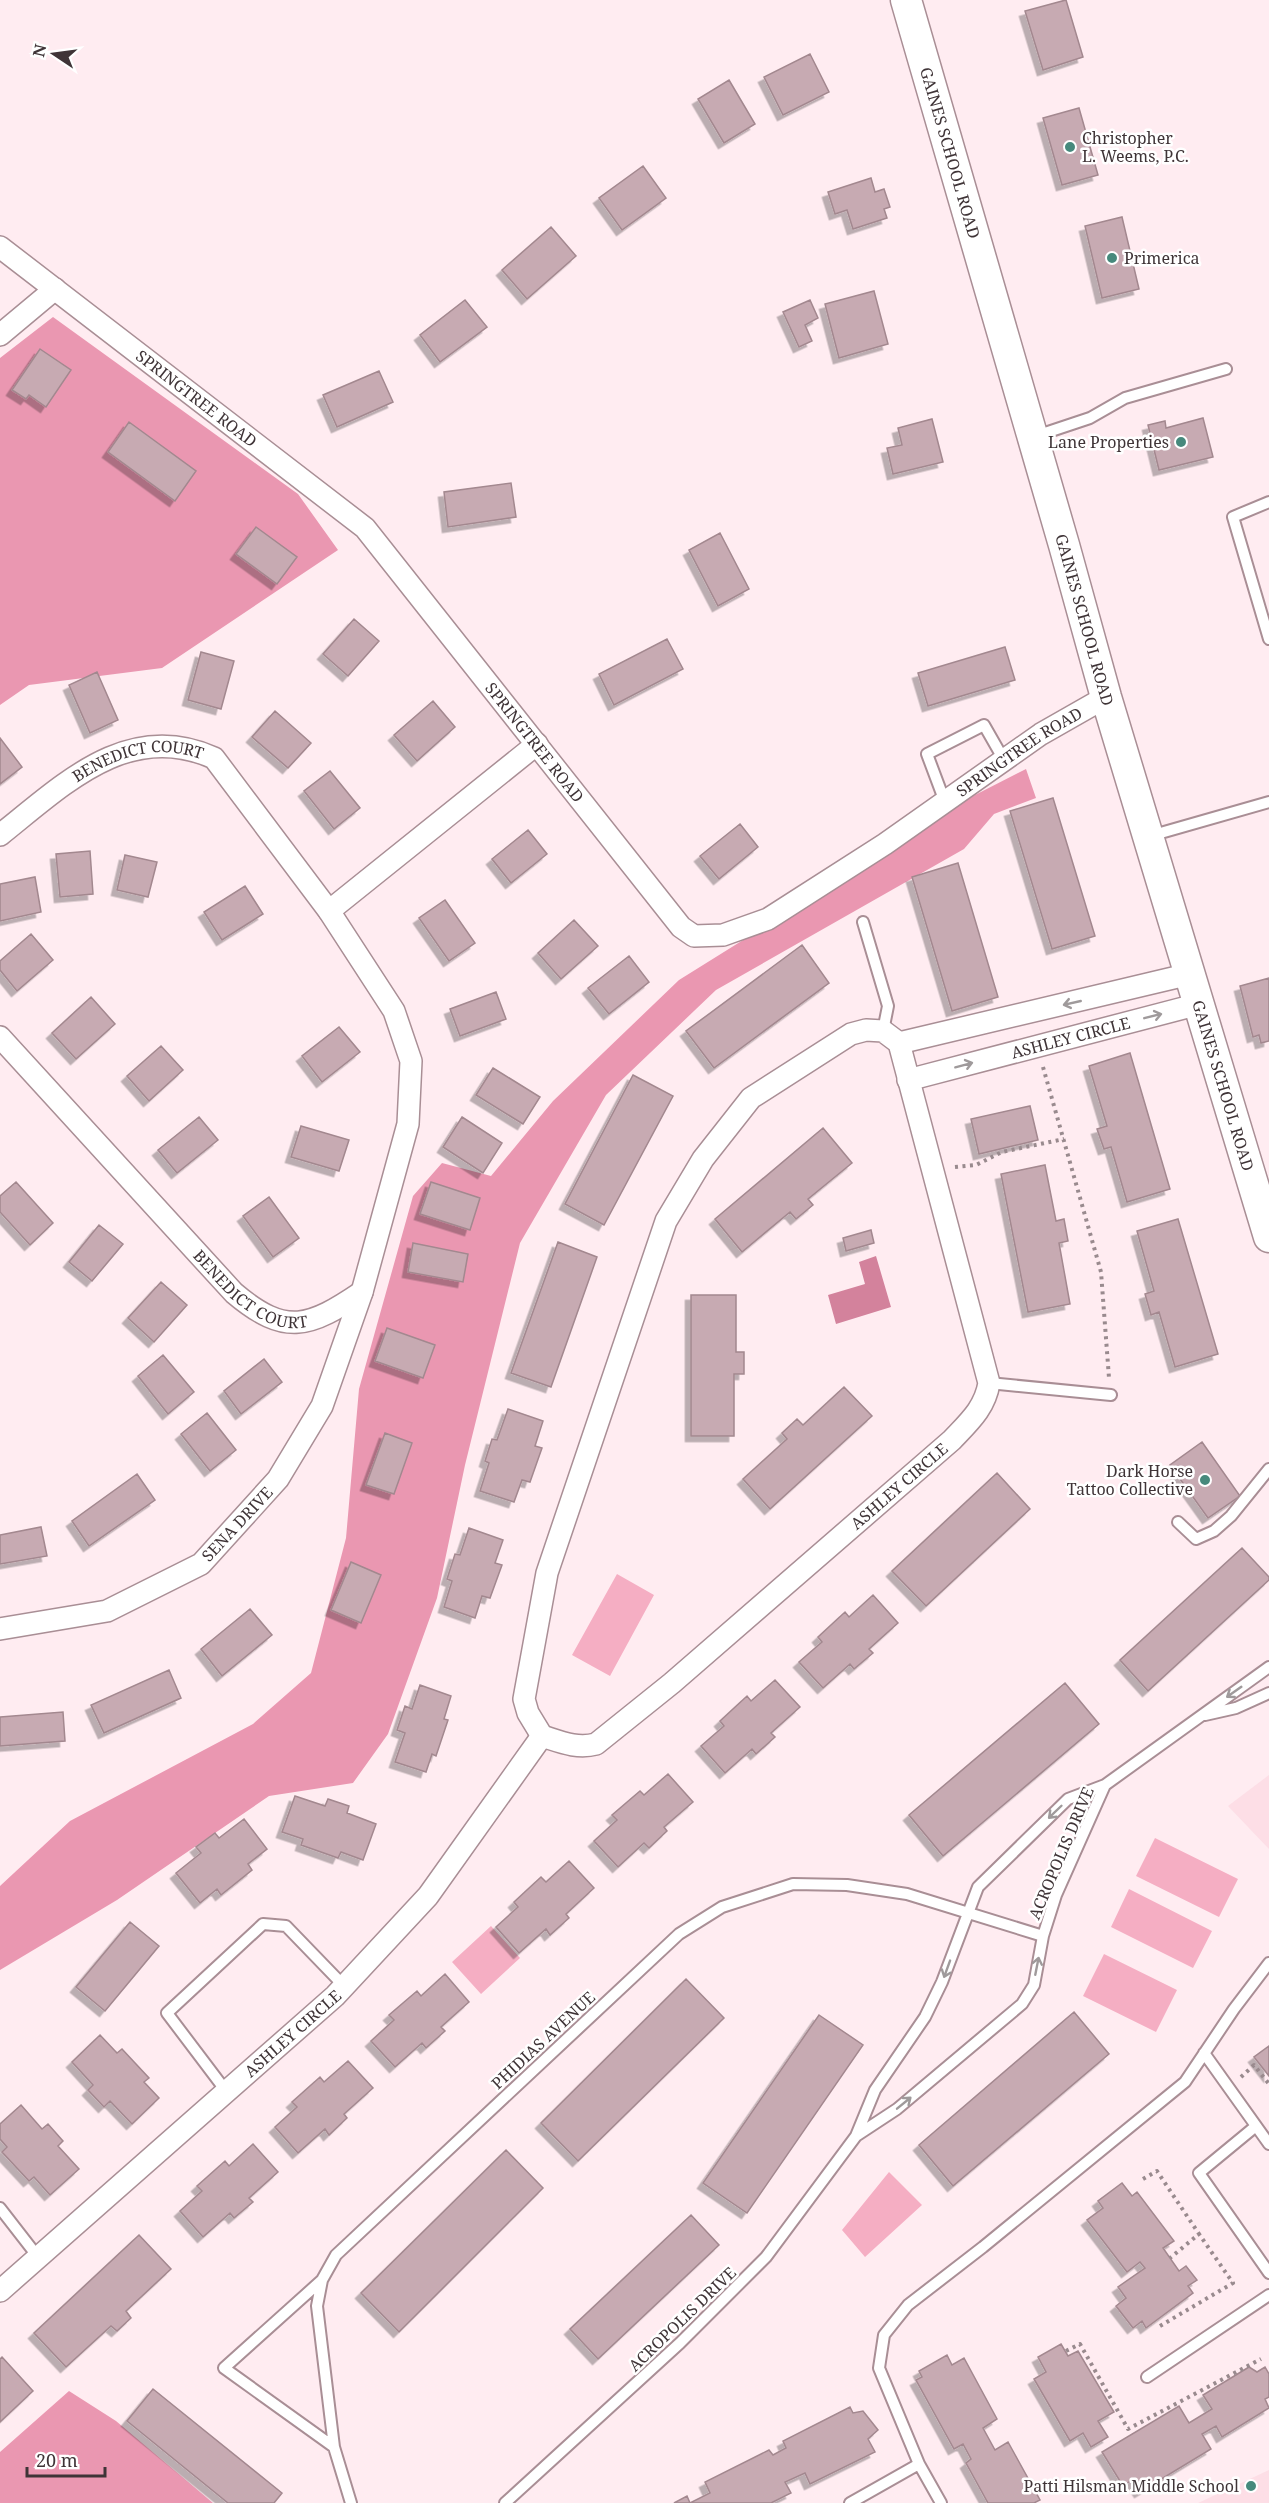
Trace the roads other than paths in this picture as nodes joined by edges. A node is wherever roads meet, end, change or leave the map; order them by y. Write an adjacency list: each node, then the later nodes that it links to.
1 (906, 0): 6 (main road, GAINES SCHOOL ROAD)
2 (0, 247): 3 (street, SPRINGTREE ROAD)
3 (55, 289): 4 (street); 11 (street, SPRINGTREE ROAD)
4 (0, 335)
5 (1226, 369): 6 (lane)
6 (1032, 437): 10 (main road, GAINES SCHOOL ROAD)
7 (1269, 502): 8 (lane)
8 (1266, 617): 9 (lane)
9 (1269, 639)
10 (1106, 698): 12 (street, SPRINGTREE ROAD); 16 (main road, GAINES SCHOOL ROAD)
11 (537, 744): 13 (street, SPRINGTREE ROAD); 17 (street)
12 (1004, 760): 13 (street, SPRINGTREE ROAD); 13 (lane)
13 (945, 802)
14 (1269, 802): 16 (lane)
15 (0, 835): 17 (street, BENEDICT COURT)
16 (1149, 837): 19 (main road, GAINES SCHOOL ROAD)
17 (329, 911): 25 (street, BENEDICT COURT)
18 (863, 922): 22 (lane)
19 (1190, 974): 20 (main road, GAINES SCHOOL ROAD); 22 (street, ASHLEY CIRCLE, one-way to 22)
20 (1199, 1004): 23 (street, ASHLEY CIRCLE, one-way to 20); 24 (main road, GAINES SCHOOL ROAD)
21 (0, 1037): 25 (street, BENEDICT COURT)
22 (891, 1037): 23 (street); 34 (street, ASHLEY CIRCLE)
23 (908, 1080): 26 (street)
24 (1269, 1237)
25 (362, 1292): 30 (street, SENA DRIVE)
26 (989, 1383): 27 (lane); 34 (street, ASHLEY CIRCLE)
27 (1111, 1395)
28 (1269, 1469): 29 (lane)
29 (1178, 1522)
30 (0, 1629)
31 (1269, 1667): 33 (lane, ACROPOLIS DRIVE, one-way to 33)
32 (1269, 1693): 33 (lane, ACROPOLIS DRIVE)
33 (1198, 1716): 35 (lane, ACROPOLIS DRIVE)
34 (542, 1736): 39 (street, ASHLEY CIRCLE)
35 (1105, 1785): 36 (lane, ACROPOLIS DRIVE, one-way to 36); 37 (lane, ACROPOLIS DRIVE)
36 (967, 1913): 37 (lane, PHIDIAS AVENUE); 43 (lane, ACROPOLIS DRIVE, one-way to 43); 48 (lane, PHIDIAS AVENUE)
37 (1043, 1936): 43 (lane, ACROPOLIS DRIVE, one-way to 37)
38 (1269, 1963): 40 (lane)
39 (344, 1986): 41 (street, ASHLEY CIRCLE); 41 (lane)
40 (1204, 2053): 42 (lane); 53 (lane)
41 (226, 2091): 46 (street, ASHLEY CIRCLE)
42 (1256, 2126): 44 (lane); 47 (lane)
43 (856, 2136): 55 (lane, ACROPOLIS DRIVE)
44 (1269, 2144)
45 (0, 2208): 46 (lane)
46 (38, 2257): 49 (street, ASHLEY CIRCLE)
47 (1269, 2273)
48 (322, 2280): 52 (lane, PHIDIAS AVENUE); 52 (lane)
49 (0, 2291)
50 (1269, 2295): 51 (lane)
51 (1147, 2377)
52 (334, 2447): 54 (lane, PHIDIAS AVENUE)
53 (919, 2464): 56 (lane); 57 (lane)
54 (351, 2503)
55 (505, 2503)
56 (850, 2503)
57 (941, 2503)

